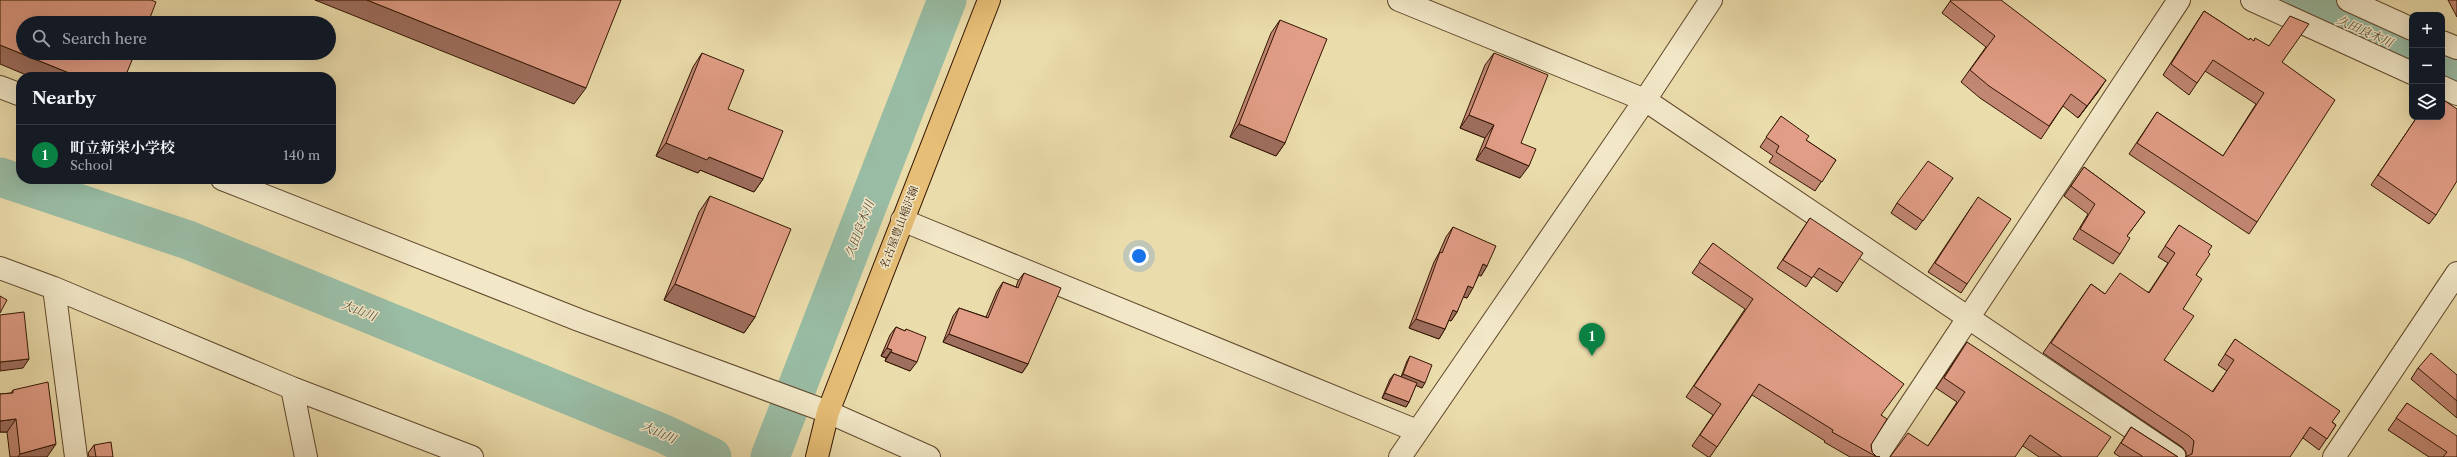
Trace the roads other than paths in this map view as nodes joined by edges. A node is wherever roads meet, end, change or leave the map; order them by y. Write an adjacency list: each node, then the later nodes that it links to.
1 (989, 0): 17 (main road, 名古屋豊山稲沢線)
2 (1398, 0): 15 (street)
3 (1711, 0): 15 (street)
4 (2179, 0): 21 (street)
5 (2252, 0): 10 (street)
6 (2348, 0): 7 (street)
7 (2409, 28)
8 (2445, 43): 9 (street)
9 (2457, 48)
10 (2409, 72)
11 (0, 87): 13 (street)
12 (2445, 88): 14 (street)
13 (16, 93)
14 (2457, 94)
15 (1645, 100): 21 (street); 24 (street)
16 (235, 184): 23 (street)
17 (902, 220): 23 (main road, 名古屋豊山稲沢線); 24 (street)
18 (0, 268): 20 (street)
19 (2457, 273): 34 (street)
20 (54, 288): 22 (street); 27 (street)
21 (1968, 319): 32 (street); 33 (street)
22 (292, 388): 26 (street); 28 (street)
23 (828, 412): 25 (main road, 名古屋豊山稲沢線); 30 (street)
24 (1417, 431): 31 (street)
25 (819, 449)
26 (443, 451): 29 (street)
27 (76, 457)
28 (306, 457)
29 (472, 457)
30 (929, 457)
31 (1400, 457)
32 (1876, 457)
33 (2175, 457)
34 (2334, 457)

